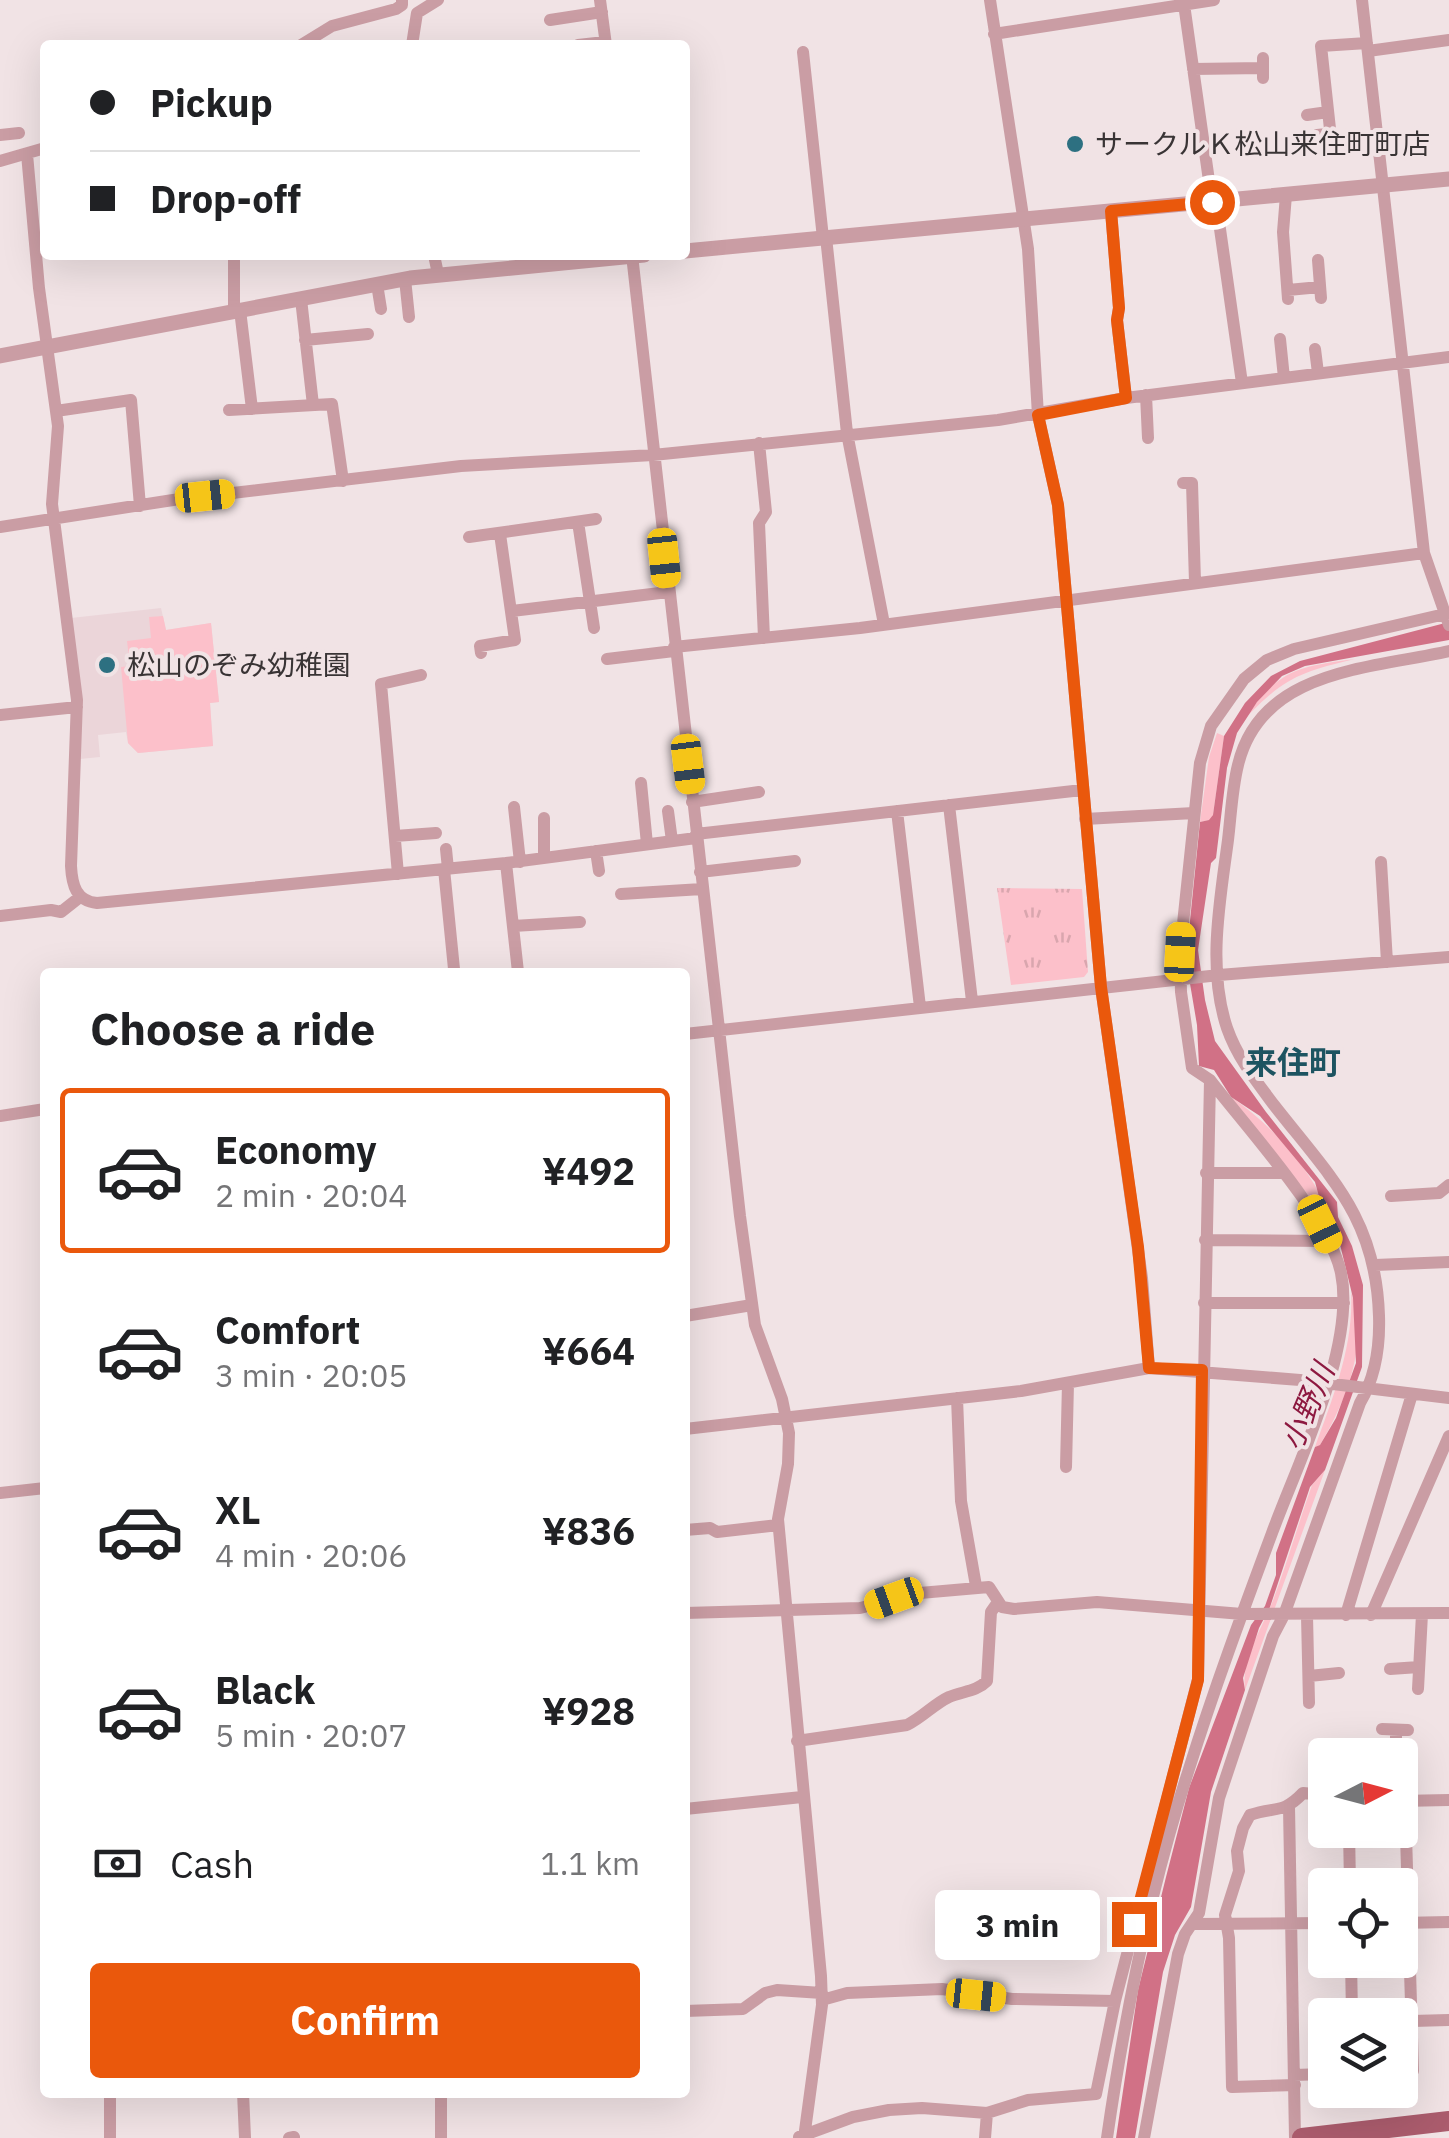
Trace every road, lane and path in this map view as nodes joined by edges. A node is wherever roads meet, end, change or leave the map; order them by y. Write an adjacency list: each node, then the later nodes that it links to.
1 (402, 0): 10 (street)
2 (438, 0): 11 (street)
3 (990, 0): 9 (street)
4 (1214, 0): 6 (street)
5 (1362, 0): 14 (street)
6 (1184, 4): 9 (street); 17 (street)
7 (601, 6): 8 (street); 12 (street)
8 (550, 20)
9 (994, 34): 31 (street)
10 (309, 40)
11 (413, 40)
12 (605, 40)
13 (1449, 40): 14 (street)
14 (1368, 47): 18 (street); 27 (street)
15 (803, 52): 32 (street)
16 (1263, 68): 17 (street)
17 (1193, 69): 29 (street)
18 (1328, 112): 19 (street); 22 (street)
19 (1307, 115)
20 (19, 133): 21 (street)
21 (0, 134)
22 (1317, 135)
23 (40, 150): 24 (street)
24 (27, 154): 25 (street); 49 (street)
25 (0, 162)
26 (1449, 179): 27 (street)
27 (1384, 186): 28 (street); 53 (street)
28 (1286, 195): 29 (street); 38 (street)
29 (1214, 202): 30 (street); 56 (street)
30 (1111, 211): 31 (street); 58 (street)
31 (1024, 219): 32 (street); 63 (street)
32 (825, 237): 33 (street); 64 (street)
33 (690, 250)
34 (234, 260): 44 (street)
35 (435, 260): 39 (street)
36 (589, 260): 39 (street)
37 (632, 260): 67 (street)
38 (1318, 260)
39 (438, 274): 40 (street)
40 (406, 279): 41 (street); 45 (street)
41 (377, 284): 42 (street); 43 (street)
42 (300, 298): 44 (street); 48 (street)
43 (381, 309)
44 (237, 311): 49 (street); 60 (street)
45 (409, 317)
46 (368, 334): 48 (street)
47 (1280, 339): 55 (street)
48 (305, 340): 59 (street)
49 (48, 346): 51 (street); 62 (street)
50 (1315, 349): 54 (street)
51 (0, 356)
52 (1449, 357): 53 (street)
53 (1404, 362): 54 (street); 77 (street)
54 (1318, 373): 55 (street)
55 (1284, 378): 56 (street)
56 (1242, 383): 57 (street)
57 (1146, 395): 58 (street); 65 (street)
58 (1126, 398): 63 (street)
59 (312, 405): 60 (street); 68 (street)
60 (252, 409): 61 (street)
61 (229, 410)
62 (56, 411): 70 (street); 72 (street)
63 (1038, 415): 64 (street); 80 (street)
64 (847, 434): 66 (street); 84 (street)
65 (1148, 438)
66 (759, 444): 67 (street); 86 (street)
67 (653, 456): 68 (street); 79 (street)
68 (343, 481): 70 (street)
69 (1182, 483): 78 (street)
70 (140, 506): 72 (street)
71 (596, 519): 73 (street)
72 (54, 520): 74 (street); 92 (street)
73 (578, 522): 75 (street); 81 (street)
74 (0, 526)
75 (500, 534): 76 (street); 82 (street)
76 (469, 537)
77 (1424, 553): 78 (street); 83 (street)
78 (1196, 582): 80 (street)
79 (668, 592): 81 (street); 87 (street)
80 (1066, 599): 84 (street); 95 (street)
81 (590, 602): 82 (street); 85 (street)
82 (512, 611): 89 (street)
83 (1448, 617): 102 (street)
84 (884, 624): 86 (street)
85 (594, 628)
86 (764, 638): 87 (street)
87 (674, 649): 90 (street); 97 (street)
88 (1449, 651): 130 (street)
89 (480, 653)
90 (607, 659)
91 (422, 676): 106 (street)
92 (77, 706): 93 (street); 122 (street)
93 (0, 715)
94 (641, 783): 109 (street)
95 (1082, 790): 98 (street); 104 (street)
96 (759, 792): 97 (street)
97 (692, 802): 107 (street)
98 (948, 805): 101 (street); 133 (street)
99 (514, 807): 114 (street)
100 (668, 810): 108 (street)
101 (897, 811): 107 (street); 134 (street)
102 (1194, 813): 104 (street); 131 (street)
103 (544, 818): 112 (street)
104 (1085, 819): 132 (street)
105 (436, 833): 106 (street)
106 (394, 836): 119 (street)
107 (696, 836): 108 (street); 118 (street)
108 (672, 841): 109 (street)
109 (646, 844): 111 (street)
110 (446, 849): 116 (street)
111 (596, 851): 112 (street); 117 (street)
112 (544, 858): 114 (street)
113 (795, 861): 118 (street)
114 (513, 862): 116 (street); 125 (street)
115 (1381, 862): 127 (street)
116 (446, 869): 119 (street); 128 (street)
117 (599, 871)
118 (700, 872): 120 (street)
119 (398, 874): 122 (street)
120 (702, 889): 121 (street); 135 (street)
121 (621, 894)
122 (80, 897): 123 (street)
123 (0, 916)
124 (580, 922): 125 (street)
125 (513, 926): 129 (street)
126 (1449, 957): 127 (street)
127 (1387, 962): 130 (street)
128 (454, 968)
129 (518, 968)
130 (1216, 975): 131 (street); 147 (street)
131 (1182, 979): 132 (street); 137 (street)
132 (1101, 987): 133 (street); 152 (street)
133 (972, 1001): 134 (street)
134 (920, 1007): 135 (street)
135 (720, 1030): 136 (street); 150 (street)
136 (690, 1033)
137 (1210, 1080): 140 (street); 141 (street)
138 (40, 1111): 139 (street)
139 (0, 1116)
140 (1206, 1173): 141 (street); 144 (street)
141 (1282, 1173): 145 (street)
142 (1449, 1185): 143 (street)
143 (1390, 1196)
144 (1205, 1240): 145 (street); 148 (street)
145 (1329, 1242): 149 (street)
146 (1449, 1262): 147 (street)
147 (1375, 1265): 156 (street)
148 (1204, 1303): 149 (street); 153 (street)
149 (1344, 1304): 155 (street)
150 (752, 1305): 151 (street); 160 (street)
151 (690, 1315)
152 (1149, 1368): 153 (street); 154 (street)
153 (1202, 1370): 155 (street); 172 (street)
154 (1068, 1383): 158 (street); 163 (street)
155 (1329, 1384): 156 (street); 174 (street)
156 (1366, 1388): 157 (street); 176 (street)
157 (1412, 1394): 159 (street); 177 (street)
158 (957, 1398): 160 (street); 168 (street)
159 (1449, 1398)
160 (786, 1418): 161 (street); 166 (street)
161 (690, 1429)
162 (1449, 1436): 178 (street)
163 (1066, 1467)
164 (40, 1489): 165 (street)
165 (0, 1493)
166 (778, 1525): 167 (street); 170 (street)
167 (690, 1530)
168 (976, 1586): 169 (street); 170 (street)
169 (998, 1602): 172 (street); 188 (street)
170 (785, 1609): 171 (street); 188 (street)
171 (690, 1613)
172 (1199, 1613): 174 (street); 202 (street)
173 (1449, 1613): 175 (street)
174 (1245, 1614): 176 (street); 219 (street)
175 (1422, 1614): 178 (street); 180 (street)
176 (1282, 1615): 179 (street); 199 (street)
177 (1346, 1615): 178 (street); 179 (street)
178 (1371, 1615)
179 (1307, 1616): 183 (street)
180 (1419, 1666): 181 (street); 184 (street)
181 (1390, 1670)
182 (1339, 1673): 183 (street)
183 (1308, 1676): 185 (street)
184 (1418, 1689)
185 (1310, 1703)
186 (1395, 1729): 187 (street)
187 (1395, 1738)
188 (797, 1741): 190 (street)
189 (1308, 1793): 193 (street)
190 (802, 1797): 194 (street); 201 (street)
191 (1449, 1800): 192 (street)
192 (1418, 1801)
193 (1289, 1807): 197 (street); 200 (street)
194 (690, 1808)
195 (1418, 1922): 196 (street)
196 (1449, 1922)
197 (1292, 1923): 198 (street); 200 (street); 207 (street)
198 (1308, 1923)
199 (1194, 1924): 200 (street); 220 (street)
200 (1225, 1924): 207 (street)
201 (822, 1996): 202 (street); 203 (street); 214 (street)
202 (1115, 2001): 211 (street)
203 (690, 2010)
204 (1449, 2020): 205 (street)
205 (1418, 2021)
206 (1308, 2077): 207 (street)
207 (1294, 2080): 221 (street)
208 (110, 2098): 215 (street)
209 (243, 2098): 216 (street)
210 (441, 2098): 217 (street)
211 (986, 2113): 214 (street); 218 (street)
212 (1449, 2121): 213 (main road)
213 (1400, 2132): 221 (main road)
214 (802, 2137)
215 (110, 2138)
216 (245, 2138)
217 (442, 2138)
218 (985, 2138)
219 (1107, 2138)
220 (1144, 2138)
221 (1299, 2138)

